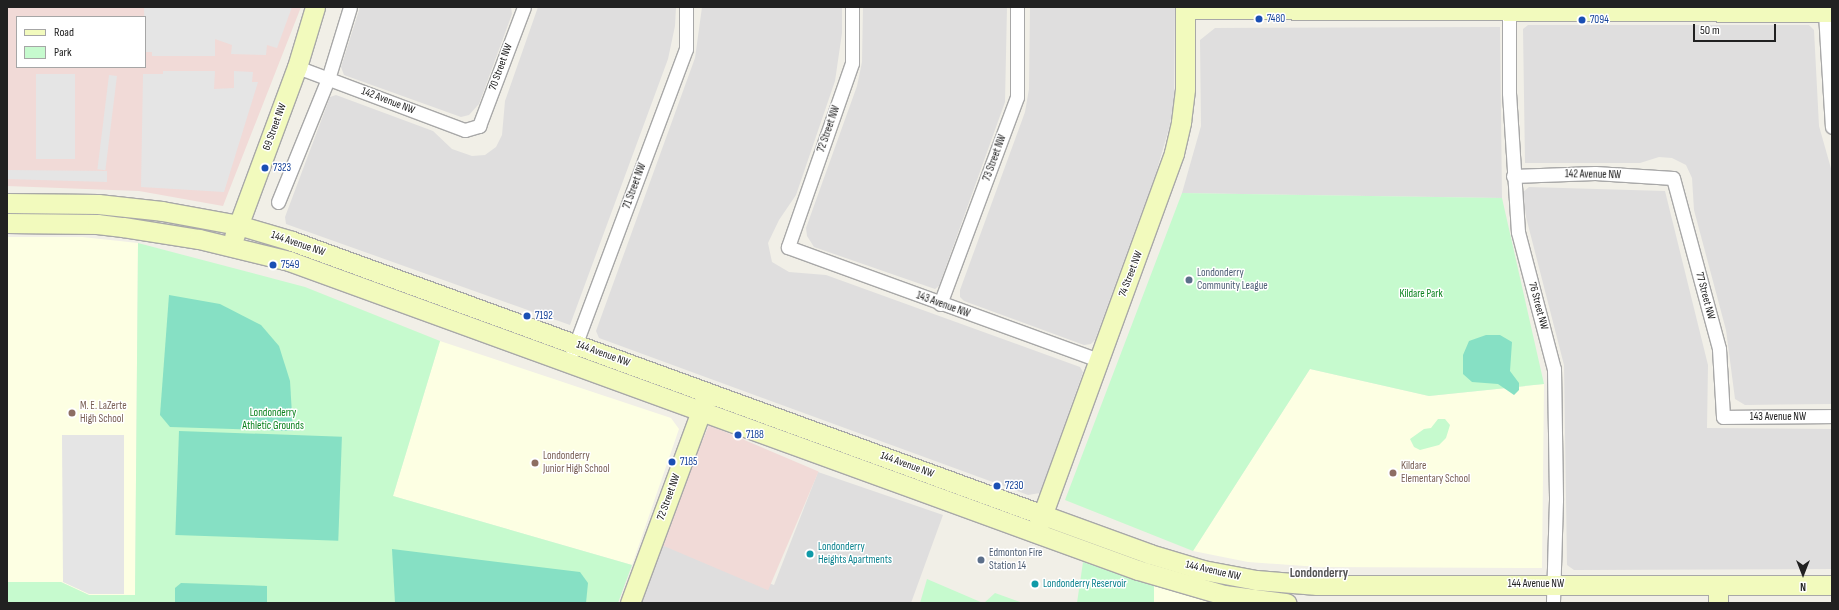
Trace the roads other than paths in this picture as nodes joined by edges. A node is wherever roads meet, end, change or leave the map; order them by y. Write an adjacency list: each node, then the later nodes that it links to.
1 (315, 7): 10 (street, 69 Street NW)
2 (350, 7): 11 (street)
3 (524, 7): 12 (street, 70 Street NW)
4 (686, 7): 23 (street, 71 Street NW)
5 (852, 7): 21 (street, 72 Street NW)
6 (1017, 7): 22 (street, 73 Street NW)
7 (1185, 8): 8 (street); 24 (street, 74 Street NW)
8 (1509, 9): 9 (street); 14 (street, 76 Street NW)
9 (1829, 13): 13 (street)
10 (297, 67): 11 (street, 142 Avenue NW); 19 (street, 69 Street NW)
11 (328, 78): 12 (street, 142 Avenue NW); 17 (street)
12 (479, 126)
13 (1832, 127)
14 (1513, 176): 15 (street, 142 Avenue NW); 32 (street, 76 Street NW)
15 (1673, 178): 28 (street, 77 Street NW)
16 (7, 202): 19 (street, 144 Avenue NW)
17 (278, 202)
18 (7, 223): 20 (street, 144 Avenue NW)
19 (238, 225): 20 (street, 69 Street NW); 23 (street, 144 Avenue NW)
20 (231, 246): 25 (street, 144 Avenue NW)
21 (788, 247): 22 (street, 143 Avenue NW)
22 (940, 304): 24 (street, 143 Avenue NW)
23 (575, 344): 25 (street, 71 Street NW); 26 (street, 144 Avenue NW)
24 (1098, 360): 30 (street, 74 Street NW)
25 (569, 362): 27 (street, 144 Avenue NW)
26 (708, 392): 27 (street, 72 Street NW); 30 (street, 144 Avenue NW)
27 (701, 410): 31 (street, 144 Avenue NW); 35 (street, 72 Street NW)
28 (1723, 416): 29 (street, 143 Avenue NW)
29 (1832, 416)
30 (1043, 515): 31 (street, 74 Street NW); 32 (street, 144 Avenue NW)
31 (1036, 533): 36 (street, 144 Avenue NW)
32 (1553, 584): 34 (street, 144 Avenue NW); 37 (street, 76 Street NW)
33 (1832, 585): 34 (street, 144 Avenue NW)
34 (1718, 594)
35 (630, 603)
36 (1286, 603)
37 (1553, 603)

